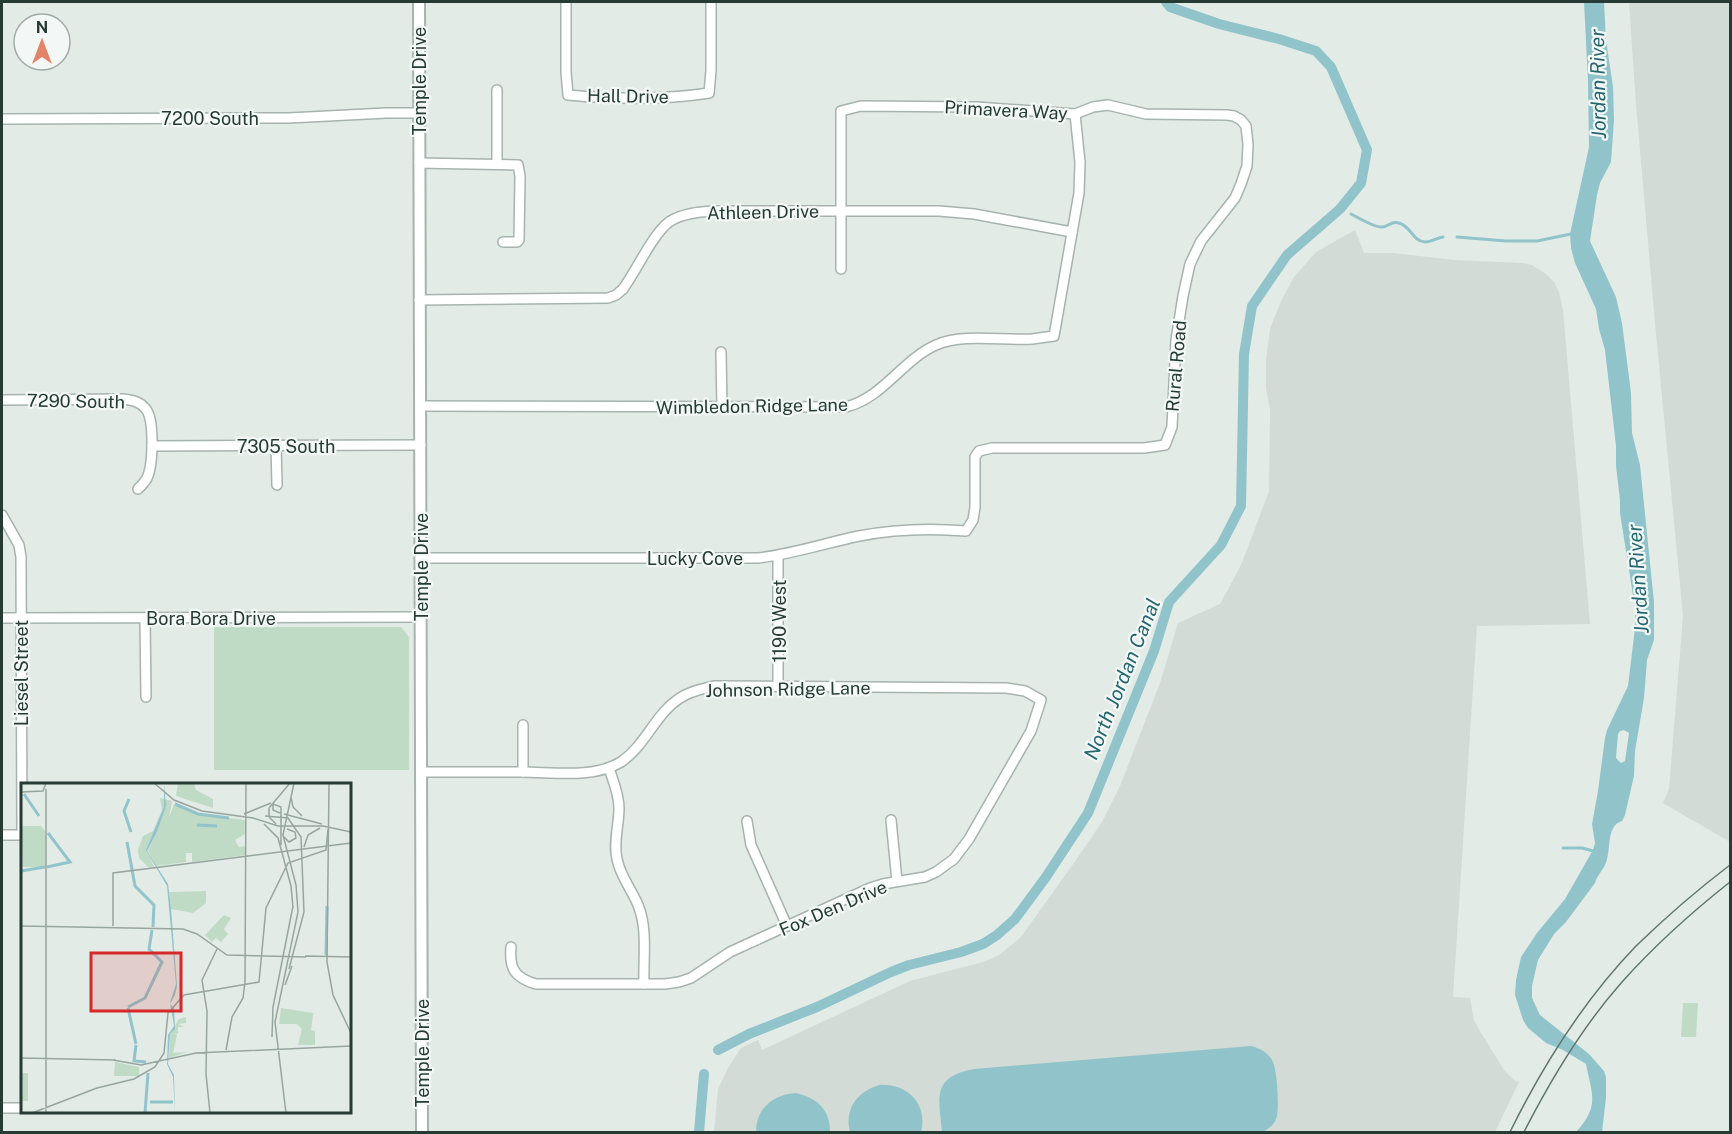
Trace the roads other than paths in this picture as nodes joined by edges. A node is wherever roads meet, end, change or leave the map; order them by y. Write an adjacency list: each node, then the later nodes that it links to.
1 (419, 2): 5 (street, Temple Drive)
2 (566, 2): 3 (street, Hall Drive)
3 (711, 2)
4 (497, 90): 10 (street)
5 (419, 113): 7 (street, 7200 South); 9 (street, Temple Drive)
6 (1075, 114): 8 (street, Primavera Way); 11 (street, Primavera Way); 12 (street, Wimbledon Ridge Lane)
7 (2, 119)
8 (1241, 120): 26 (street, Rural Road)
9 (419, 163): 10 (street); 15 (street, Temple Drive)
10 (497, 163): 13 (street)
11 (842, 211): 12 (street, Athleen Drive); 14 (street); 15 (street, Athleen Drive)
12 (1072, 232): 19 (street, Wimbledon Ridge Lane)
13 (503, 242)
14 (841, 269)
15 (419, 300): 18 (street, Temple Drive)
16 (721, 352): 19 (street)
17 (2, 400): 21 (street, 7290 South)
18 (421, 406): 19 (street, Wimbledon Ridge Lane); 20 (street, Temple Drive)
19 (722, 408)
20 (421, 445): 22 (street, 7305 South); 28 (street, Temple Drive)
21 (152, 446): 22 (street, 7305 South); 24 (street)
22 (276, 446): 23 (street)
23 (277, 485)
24 (138, 489)
25 (2, 515): 31 (street, Liesel Street)
26 (966, 531): 27 (street, Lucky Cove)
27 (778, 556): 28 (street, Lucky Cove); 33 (street, 1190 West)
28 (420, 558): 29 (street, Temple Drive)
29 (421, 617): 32 (street, Bora Bora Drive); 38 (street, Temple Drive)
30 (2, 618): 31 (street, Bora Bora Drive)
31 (21, 618): 32 (street, Bora Bora Drive); 40 (street, Liesel Street)
32 (146, 618): 34 (street)
33 (778, 686): 35 (street, Johnson Ridge Lane); 37 (street, Johnson Ridge Lane)
34 (146, 697)
35 (1041, 700): 45 (street, Fox Den Drive)
36 (523, 725): 39 (street)
37 (609, 768): 39 (street, Johnson Ridge Lane); 48 (street)
38 (421, 772): 39 (street, Johnson Ridge Lane); 51 (street, Temple Drive)
39 (523, 772)
40 (22, 783)
41 (891, 820): 45 (street)
42 (747, 821): 46 (street)
43 (2, 835): 44 (street)
44 (21, 835)
45 (897, 881): 46 (street, Fox Den Drive)
46 (787, 926): 48 (street, Fox Den Drive)
47 (511, 947): 48 (street, Fox Den Drive)
48 (644, 984)
49 (2, 1108): 50 (street)
50 (21, 1108)
51 (422, 1132)

